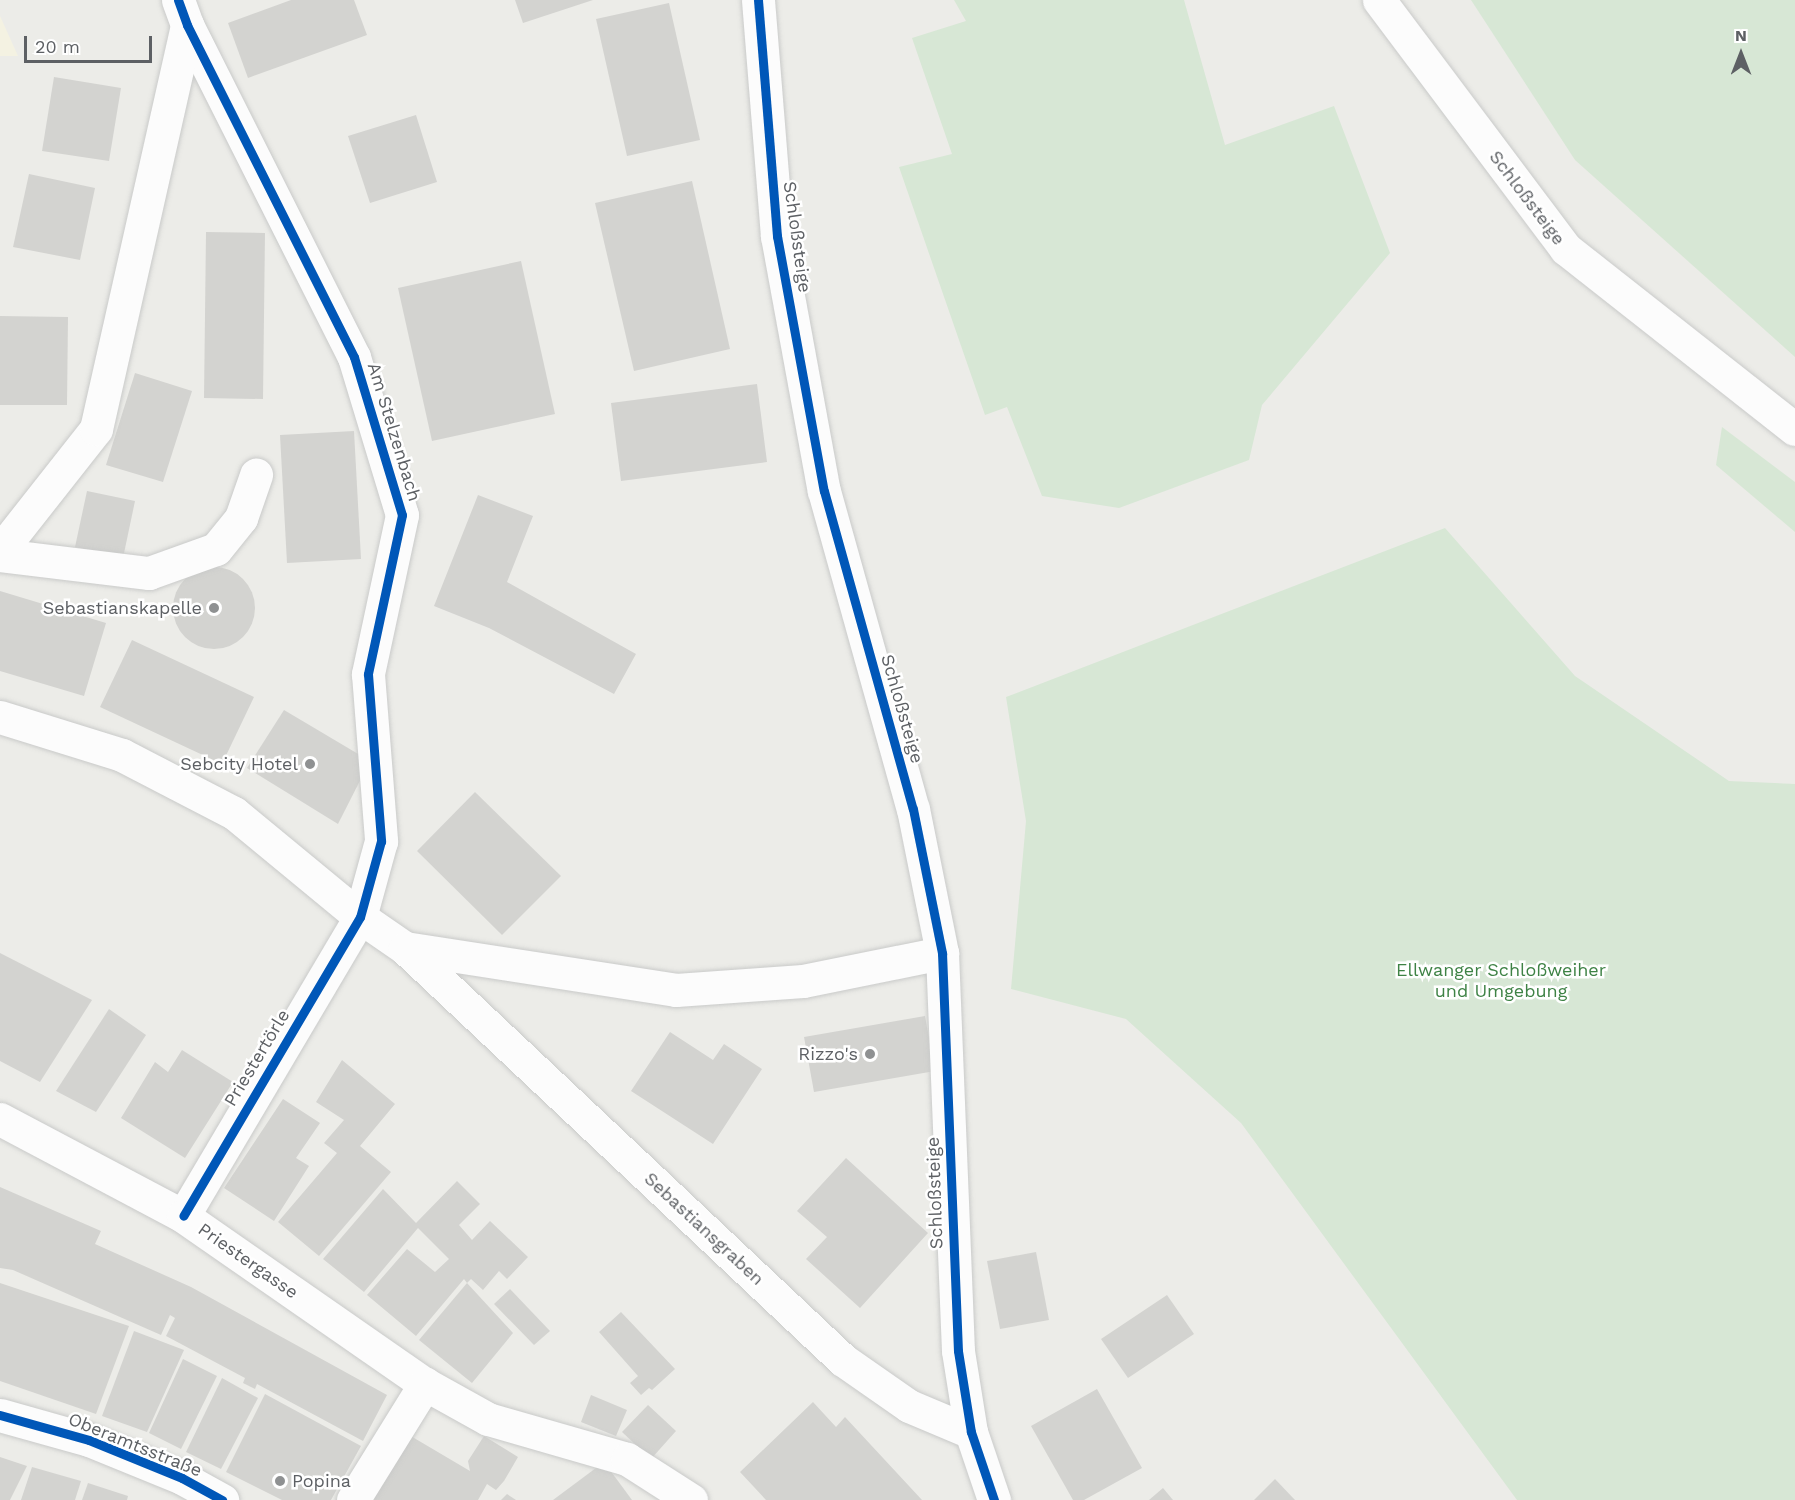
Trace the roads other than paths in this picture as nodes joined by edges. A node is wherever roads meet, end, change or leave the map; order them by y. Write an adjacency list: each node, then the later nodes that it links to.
1 (758, 0): 10 (street, Schloßsteige)
2 (1379, 0): 4 (street, Schloßsteige)
3 (183, 13): 6 (street, Am Stelzenbach); 8 (street, Am Stelzenbach)
4 (1795, 429)
5 (256, 474): 6 (street, Am Stelzenbach)
6 (0, 553)
7 (0, 717): 8 (street, Sebastiansgraben)
8 (360, 917): 9 (street, Sebastiansgraben); 12 (street, Priestertörle)
9 (405, 948): 10 (street, Sebastiansgraben); 15 (street, Sebastiansgraben)
10 (942, 952): 15 (street, Schloßsteige)
11 (0, 1119): 12 (street, Priestergasse)
12 (183, 1216): 13 (street, Priestergasse)
13 (425, 1384): 17 (street); 18 (street, Priestergasse)
14 (0, 1415): 16 (street, Oberamtsstraße)
15 (971, 1432): 19 (street)
16 (222, 1500)
17 (353, 1500)
18 (691, 1500)
19 (994, 1500)

